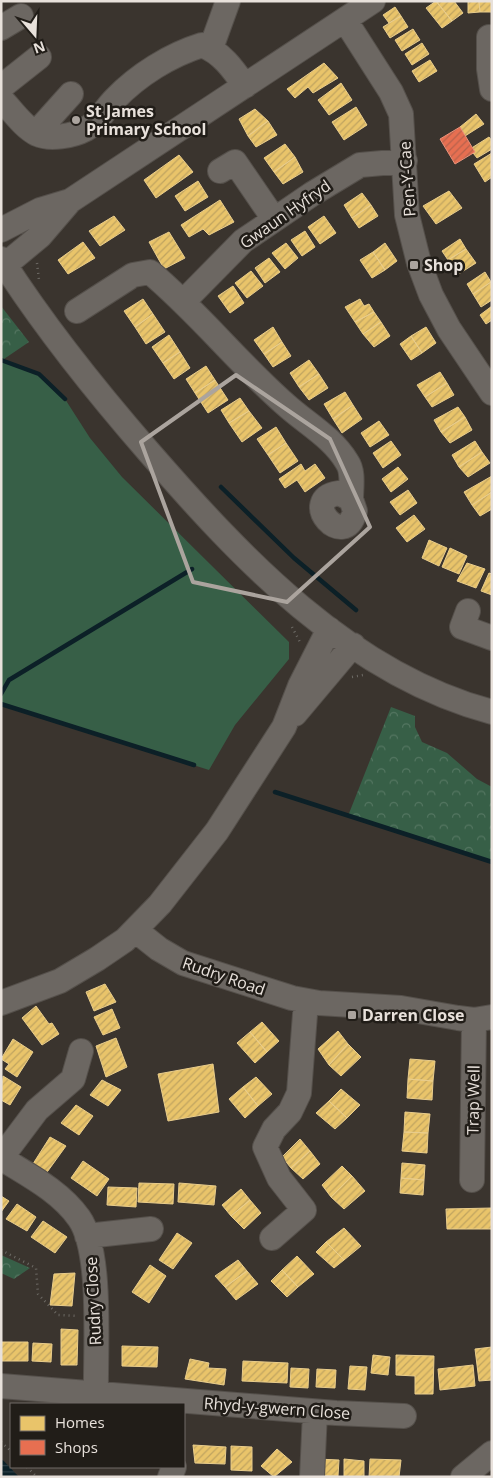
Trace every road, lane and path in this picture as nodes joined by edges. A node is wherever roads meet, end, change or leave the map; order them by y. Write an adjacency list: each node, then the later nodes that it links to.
1 (228, 1): 5 (street)
2 (372, 1): 3 (street)
3 (345, 20): 7 (street); 13 (street, Pen-Y-Cae)
4 (484, 37): 9 (street)
5 (211, 48): 7 (street); 12 (street)
6 (40, 57): 8 (street)
7 (245, 86): 15 (street)
8 (1, 87)
9 (492, 89)
10 (71, 94): 12 (street)
11 (1, 99): 12 (street)
12 (36, 133)
13 (405, 161): 16 (street, Gwaun Hyfryd); 23 (street, Pen-Y-Cae)
14 (220, 171): 16 (street)
15 (70, 201): 17 (street); 18 (street)
16 (274, 219): 21 (street, Gwaun Hyfryd)
17 (1, 230)
18 (32, 243): 19 (street); 20 (path)
19 (3, 262): 27 (street)
20 (40, 281)
21 (184, 301): 22 (street); 24 (street)
22 (77, 311)
23 (492, 393)
24 (351, 499)
25 (468, 611): 28 (street)
26 (288, 622): 29 (path)
27 (329, 629): 30 (street); 34 (street)
28 (492, 638)
29 (301, 644)
30 (352, 645): 32 (street); 33 (street)
31 (366, 675): 32 (path)
32 (324, 682): 34 (street)
33 (492, 712)
34 (284, 727): 35 (street)
35 (135, 930): 36 (street, Rudry Road); 37 (street)
36 (306, 1001): 38 (street, Rudry Road); 44 (street)
37 (1, 1003)
38 (483, 1018): 41 (street, Trap Well)
39 (81, 1051): 40 (street)
40 (1, 1158): 42 (street, Rudry Close)
41 (472, 1180)
42 (87, 1236): 43 (street); 46 (street, Rudry Close)
43 (140, 1238)
44 (272, 1238)
45 (1, 1250): 46 (path)
46 (95, 1316): 48 (street, Rudry Close)
47 (1, 1386): 48 (street, Rhyd-y-gwern Close)
48 (96, 1395): 49 (street, Rhyd-y-gwern Close)
49 (166, 1403)
50 (185, 1405): 51 (street, Rhyd-y-gwern Close)
51 (316, 1412): 52 (street, Rhyd-y-gwern Close); 58 (street)
52 (404, 1416)
53 (1, 1442): 54 (path)
54 (10, 1451)
55 (492, 1453): 59 (street)
56 (28, 1468): 57 (path)
57 (38, 1477)
58 (312, 1477)
59 (463, 1477)

